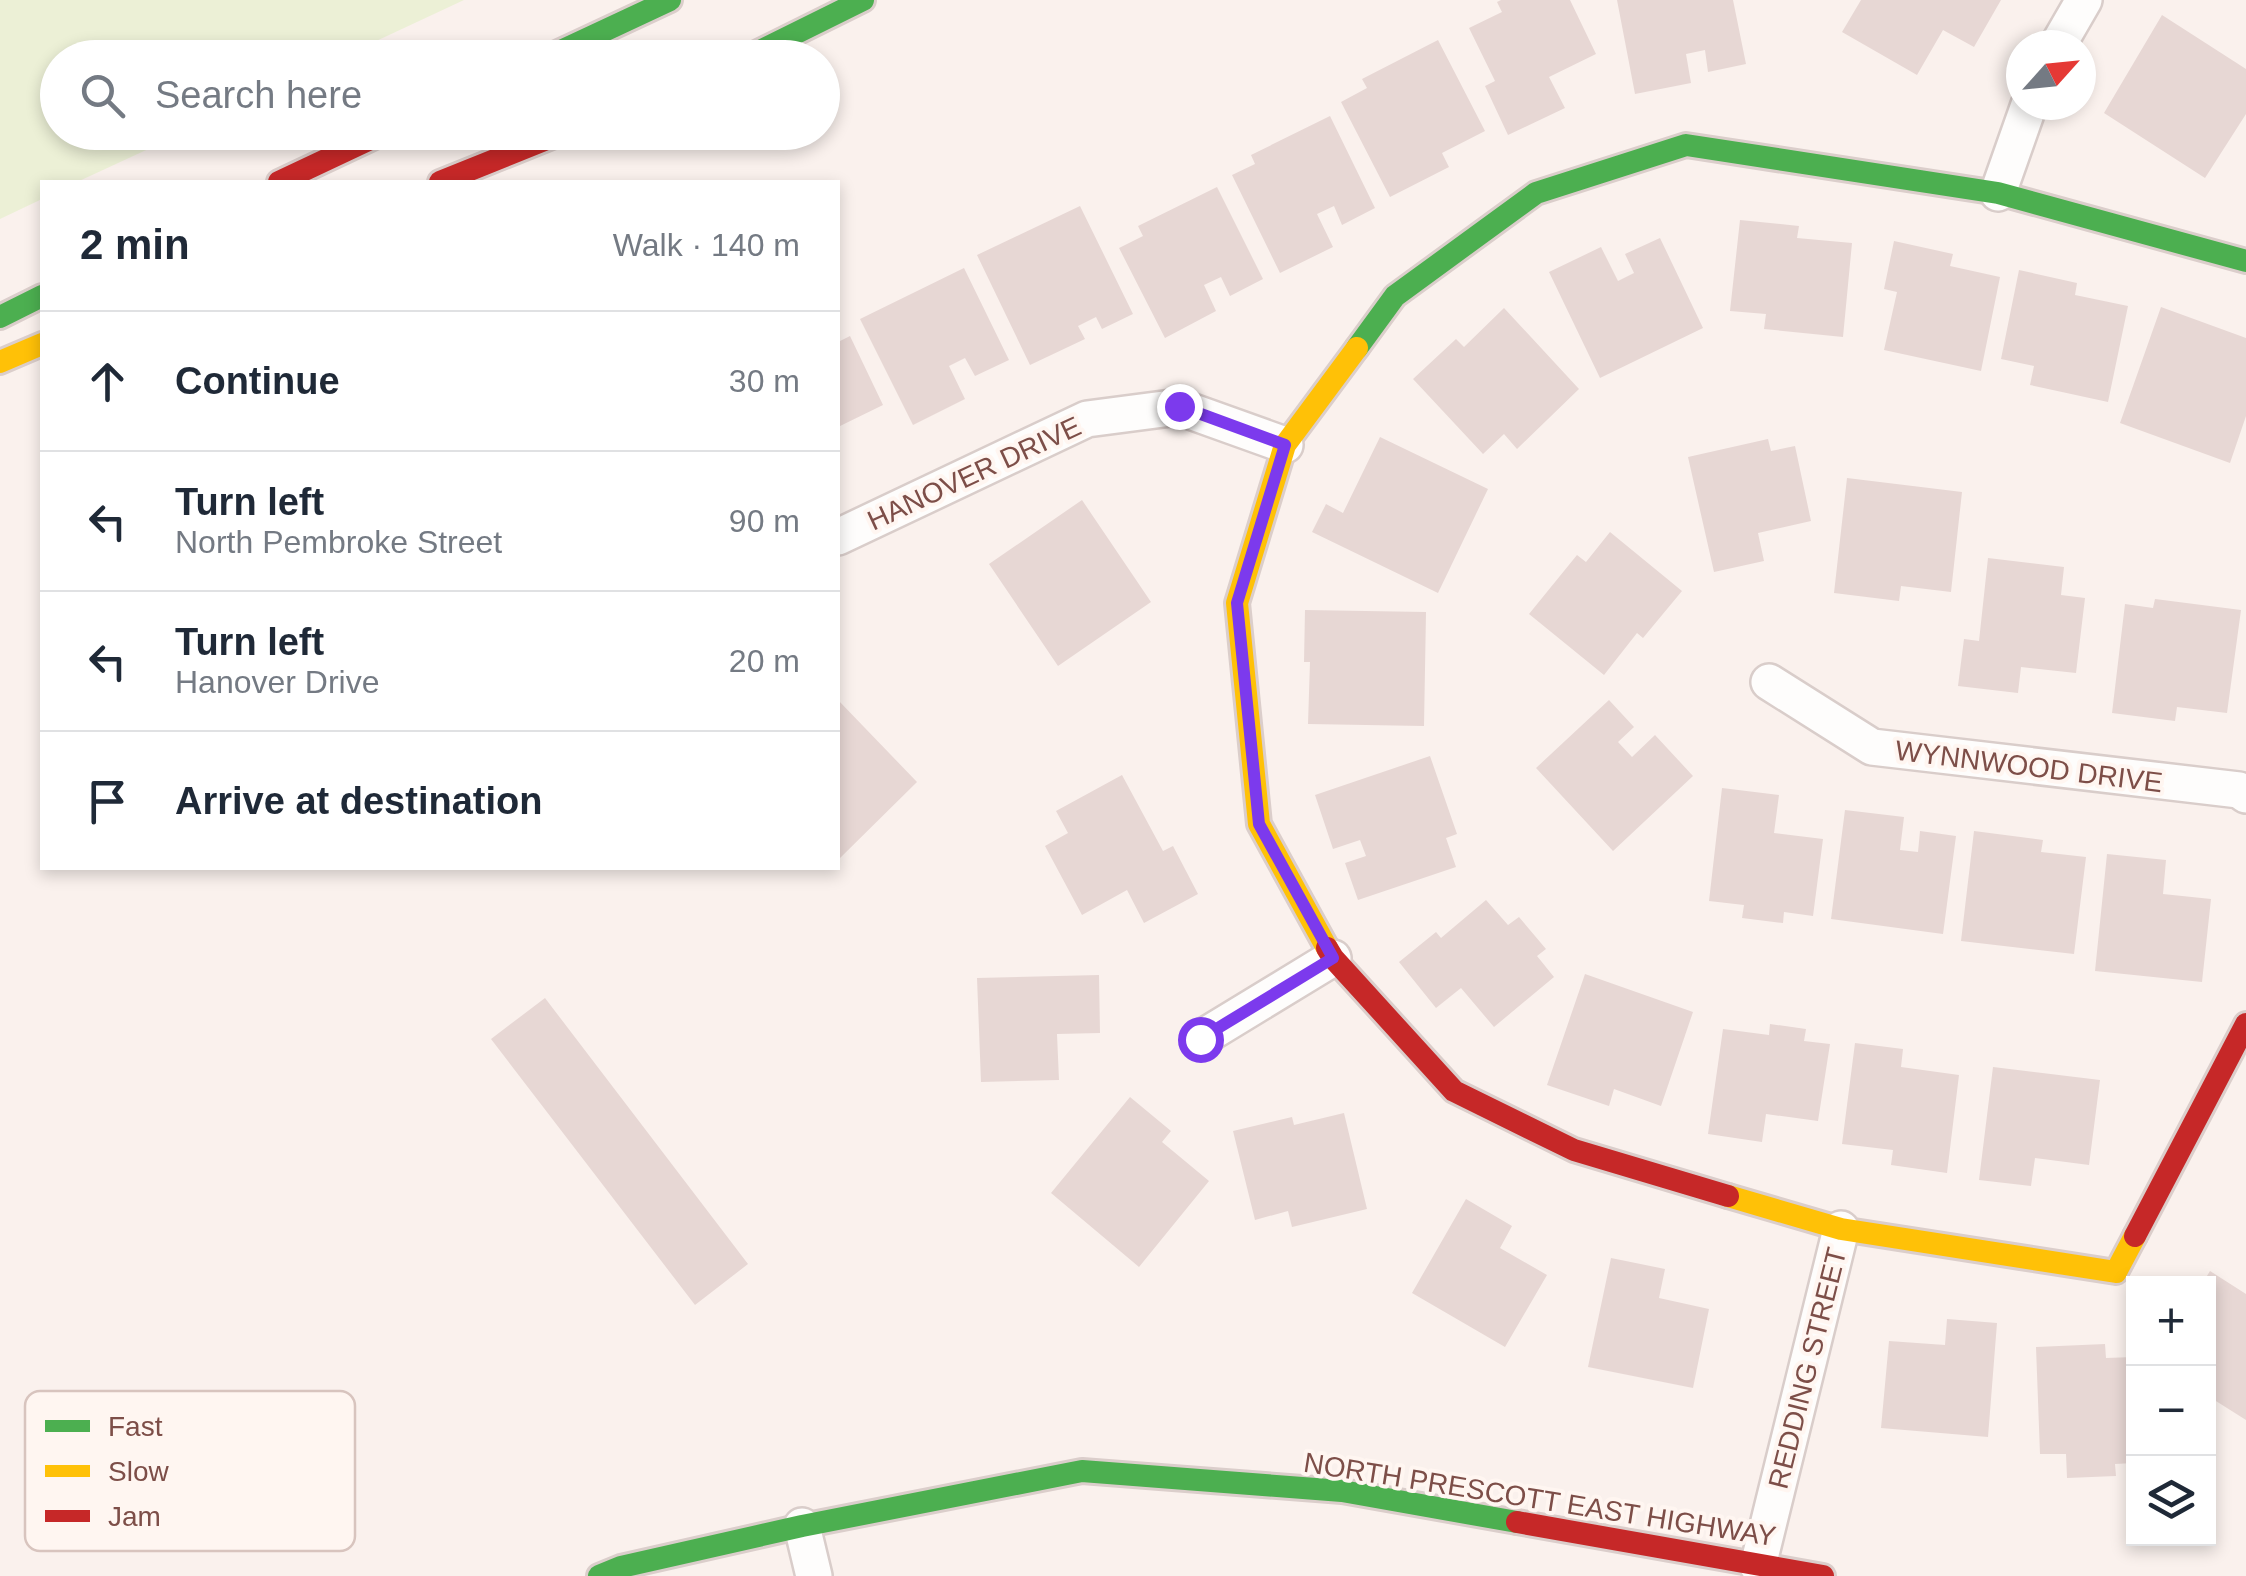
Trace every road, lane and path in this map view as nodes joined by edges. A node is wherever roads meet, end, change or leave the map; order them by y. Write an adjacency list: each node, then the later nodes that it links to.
1 (670, 0): 5 (street)
2 (863, 0): 6 (street)
3 (2084, 0): 4 (street)
4 (2067, 30)
5 (584, 40)
6 (782, 40)
7 (2023, 120): 12 (street)
8 (347, 150): 10 (street)
9 (519, 150): 11 (street)
10 (283, 180)
11 (445, 180)
12 (1998, 193): 13 (street); 18 (street)
13 (2246, 261)
14 (40, 297): 15 (street)
15 (0, 317)
16 (40, 345): 17 (street)
17 (0, 362)
18 (1285, 445): 19 (street, HANOVER DRIVE); 22 (street)
19 (840, 536)
20 (1769, 682): 21 (street, WYNNWOOD DRIVE)
21 (2246, 795)
22 (1333, 958): 24 (street); 25 (street)
23 (2246, 1024): 25 (street)
24 (1200, 1039)
25 (1841, 1229): 27 (street, REDDING STREET)
26 (802, 1526): 27 (street, NORTH PRESCOTT EAST HIGHWAY); 28 (street, NORTH PRESCOTT EAST HIGHWAY); 29 (street)
27 (1758, 1566): 30 (street, NORTH PRESCOTT EAST HIGHWAY)
28 (600, 1576)
29 (814, 1576)
30 (1823, 1576)

